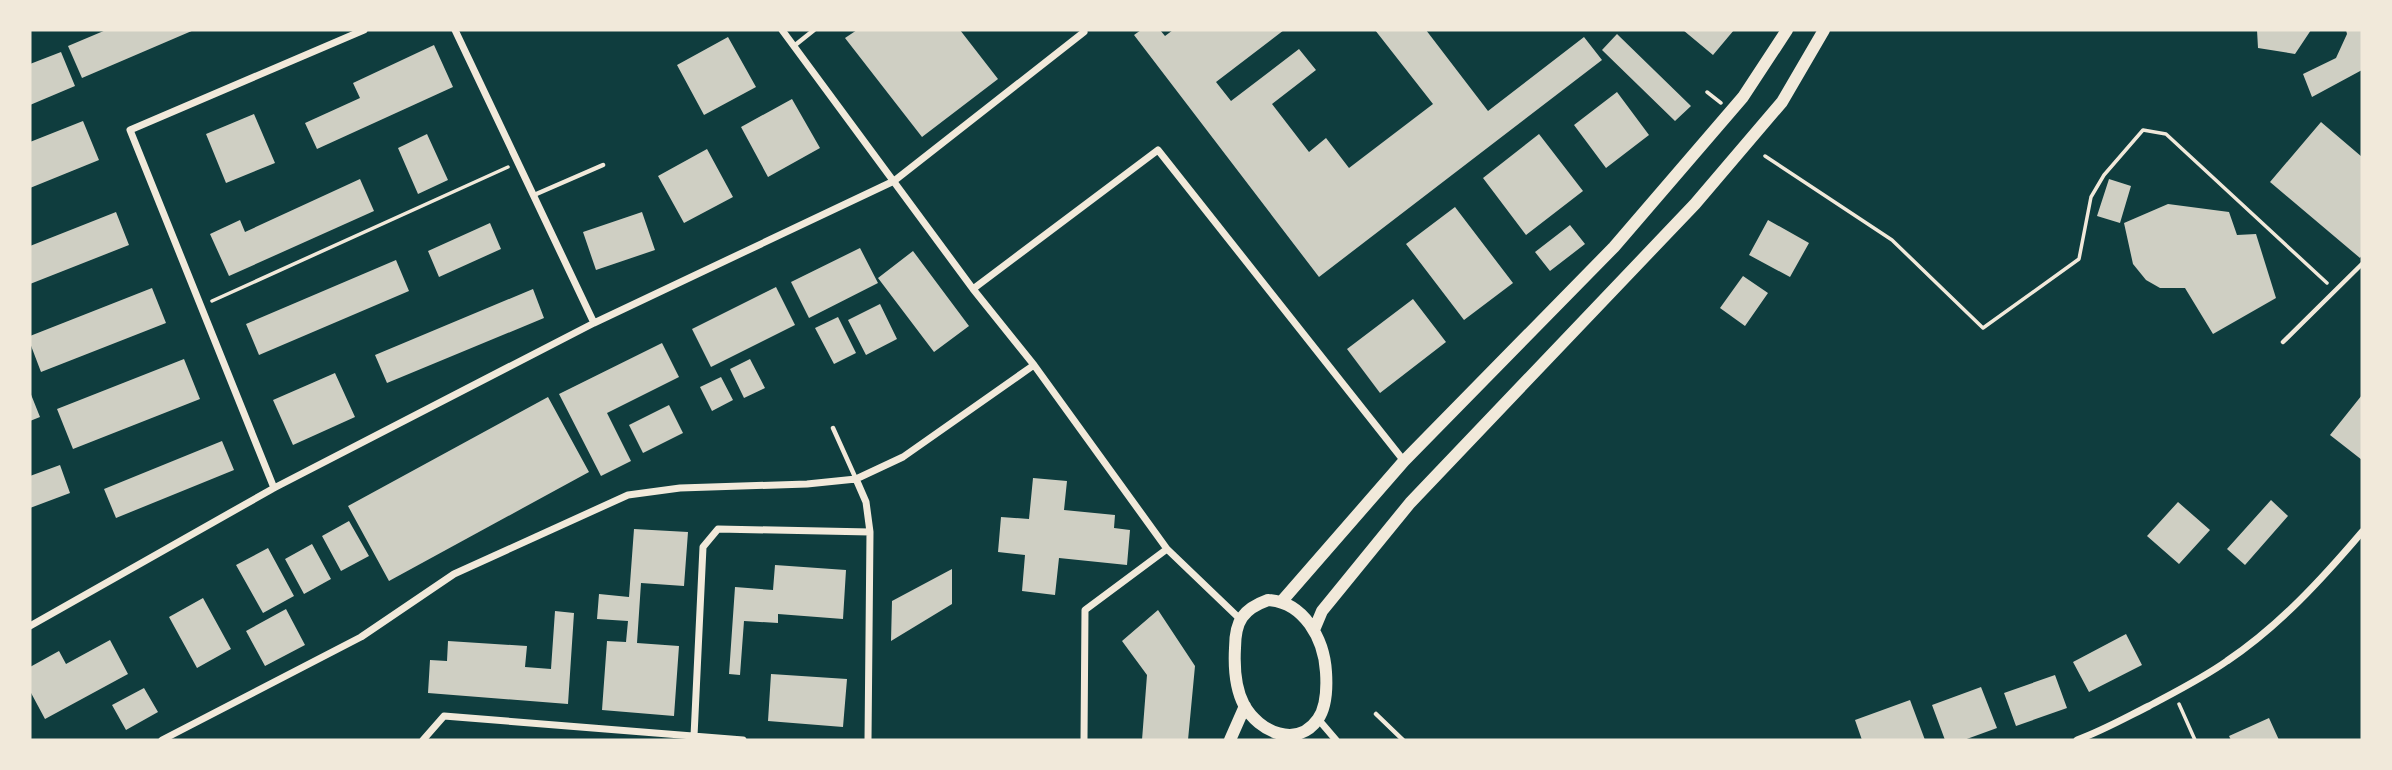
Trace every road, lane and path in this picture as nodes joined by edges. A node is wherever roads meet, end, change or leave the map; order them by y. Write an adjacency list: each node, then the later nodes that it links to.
1 (364, 30): 19 (street)
2 (455, 30): 12 (street)
3 (782, 30): 8 (street)
4 (814, 30): 8 (lane)
5 (1787, 30): 24 (main road)
6 (1824, 30): 33 (main road)
7 (1084, 32): 14 (street)
8 (794, 46): 14 (street)
9 (1707, 92): 10 (path)
10 (1723, 104)
11 (1765, 156): 18 (path)
12 (518, 163): 15 (street); 19 (path)
13 (603, 165): 15 (lane)
14 (894, 181): 17 (street); 20 (street)
15 (534, 195): 20 (street)
16 (2362, 264): 18 (lane)
17 (973, 289): 22 (street); 24 (street)
18 (2335, 291): 21 (lane)
19 (201, 306): 26 (street)
20 (594, 323): 26 (street)
21 (2283, 342)
22 (1034, 365): 25 (street); 29 (street)
23 (833, 428): 25 (lane)
24 (1404, 461): 30 (main road)
25 (856, 479): 27 (street); 40 (street)
26 (274, 488): 32 (street)
27 (870, 532): 38 (street); 43 (street)
28 (2362, 532): 34 (street)
29 (1167, 549): 31 (street); 44 (street)
30 (1282, 601): 31 (main road); 33 (main road)
31 (1240, 619): 35 (main road)
32 (30, 626)
33 (1314, 630): 37 (main road)
34 (2174, 693): 48 (street); 49 (path)
35 (1245, 706): 39 (main road); 45 (main road)
36 (1376, 714): 47 (lane)
37 (1318, 719): 39 (main road); 46 (street)
38 (694, 736): 41 (street); 42 (street)
39 (1270, 737)
40 (162, 740)
41 (423, 740)
42 (743, 740)
43 (868, 740)
44 (1084, 740)
45 (1230, 740)
46 (1336, 740)
47 (1403, 740)
48 (2077, 740)
49 (2195, 740)

